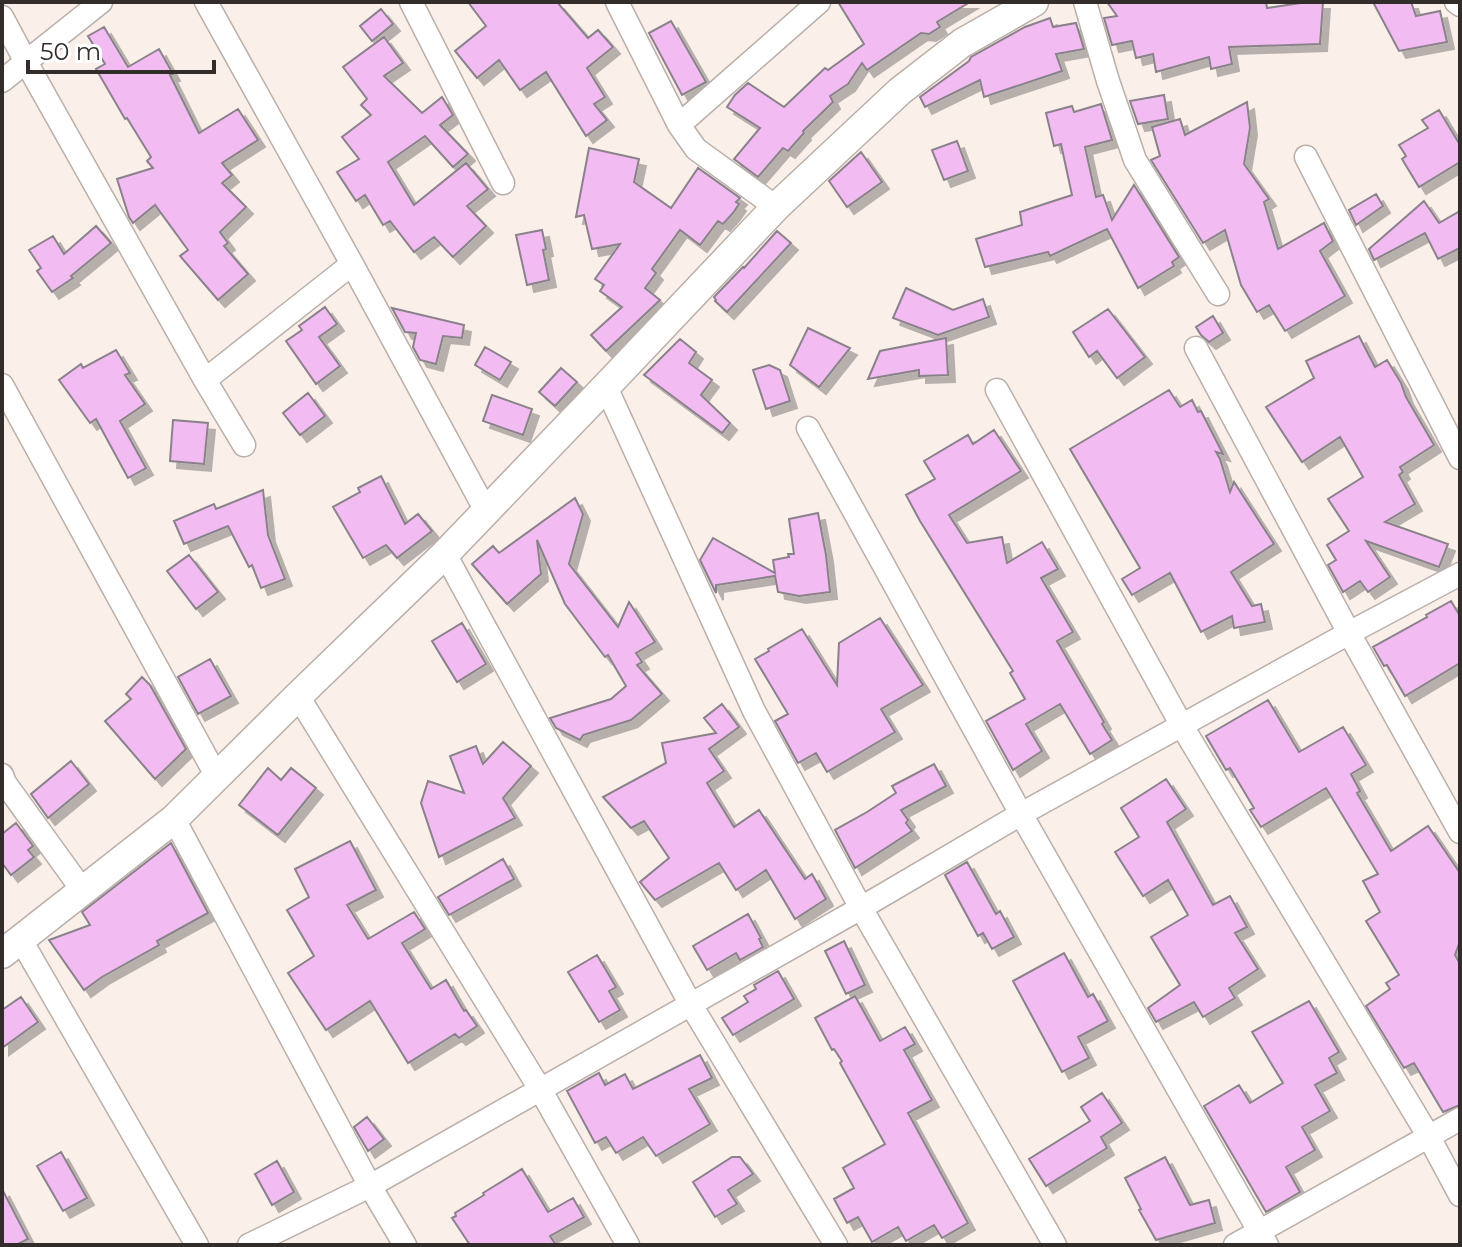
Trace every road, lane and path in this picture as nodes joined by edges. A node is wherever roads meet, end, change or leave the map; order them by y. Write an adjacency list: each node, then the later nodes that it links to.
1 (101, 2): 9 (street)
2 (206, 2): 15 (street)
3 (411, 2): 13 (street)
4 (617, 2): 11 (street)
5 (819, 2): 11 (street)
6 (1034, 2): 14 (street)
7 (1085, 2): 16 (street)
8 (2, 17): 9 (street)
9 (26, 62): 10 (street); 18 (street)
10 (2, 81)
11 (679, 125): 14 (street)
12 (1306, 157): 24 (street)
13 (503, 183)
14 (776, 207): 20 (street)
15 (352, 264): 18 (street); 25 (street)
16 (1218, 294)
17 (1196, 348): 28 (street)
18 (205, 380): 23 (street)
19 (2, 385): 32 (street)
20 (606, 387): 25 (street); 37 (street)
21 (997, 390): 30 (street)
22 (808, 428): 33 (street)
23 (244, 445)
24 (1460, 458)
25 (486, 511): 26 (street)
26 (445, 554): 29 (street); 39 (street)
27 (1460, 574): 28 (street)
28 (1349, 633): 30 (street); 35 (street)
29 (298, 696): 32 (street); 40 (street)
30 (1182, 726): 33 (street); 42 (street)
31 (2, 775): 36 (street)
32 (217, 777): 34 (street)
33 (1021, 814): 37 (street); 45 (street)
34 (174, 819): 36 (street); 43 (street)
35 (1460, 832)
36 (83, 891): 38 (street)
37 (861, 908): 39 (street); 51 (street)
38 (11, 947): 46 (street)
39 (691, 1005): 40 (street); 50 (street)
40 (540, 1089): 43 (street); 49 (street)
41 (1460, 1119): 42 (street)
42 (1429, 1137): 44 (street); 45 (street)
43 (370, 1186): 47 (street); 48 (street)
44 (1460, 1195)
45 (1263, 1238): 52 (street)
46 (197, 1245)
47 (249, 1245)
48 (405, 1245)
49 (628, 1245)
50 (836, 1245)
51 (1055, 1245)
52 (1235, 1245)

